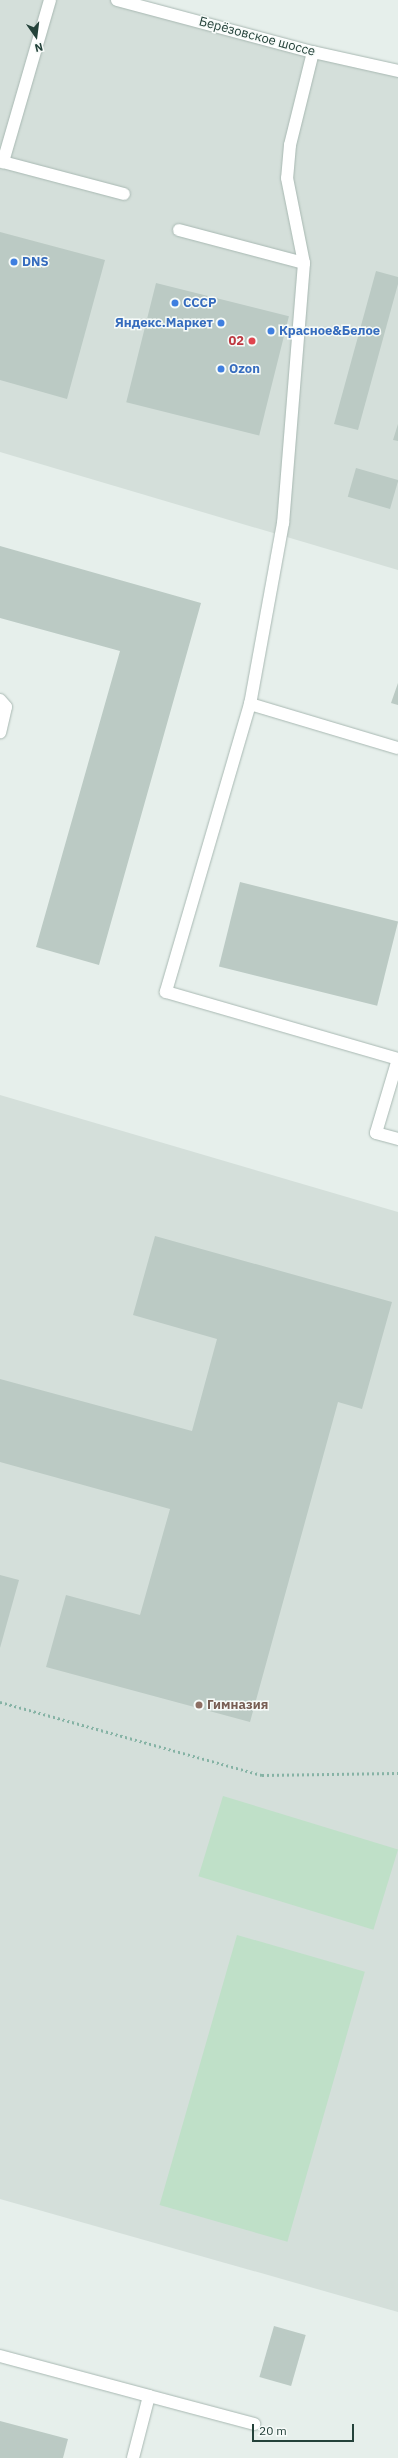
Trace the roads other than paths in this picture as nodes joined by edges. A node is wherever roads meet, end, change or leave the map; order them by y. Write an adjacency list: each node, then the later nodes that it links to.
1 (50, 0): 5 (main road)
2 (117, 0): 3 (main road, Берёзовское шоссе)
3 (313, 52): 4 (main road, Берёзовское шоссе); 8 (main road)
4 (398, 72)
5 (2, 161): 6 (main road)
6 (124, 194)
7 (179, 230): 8 (main road)
8 (304, 263): 10 (main road)
9 (0, 700): 11 (main road)
10 (250, 704): 12 (main road); 13 (main road)
11 (0, 732)
12 (398, 748)
13 (398, 1139)
14 (0, 2356): 15 (main road)
15 (149, 2396): 16 (main road); 17 (main road)
16 (254, 2424)
17 (133, 2458)

